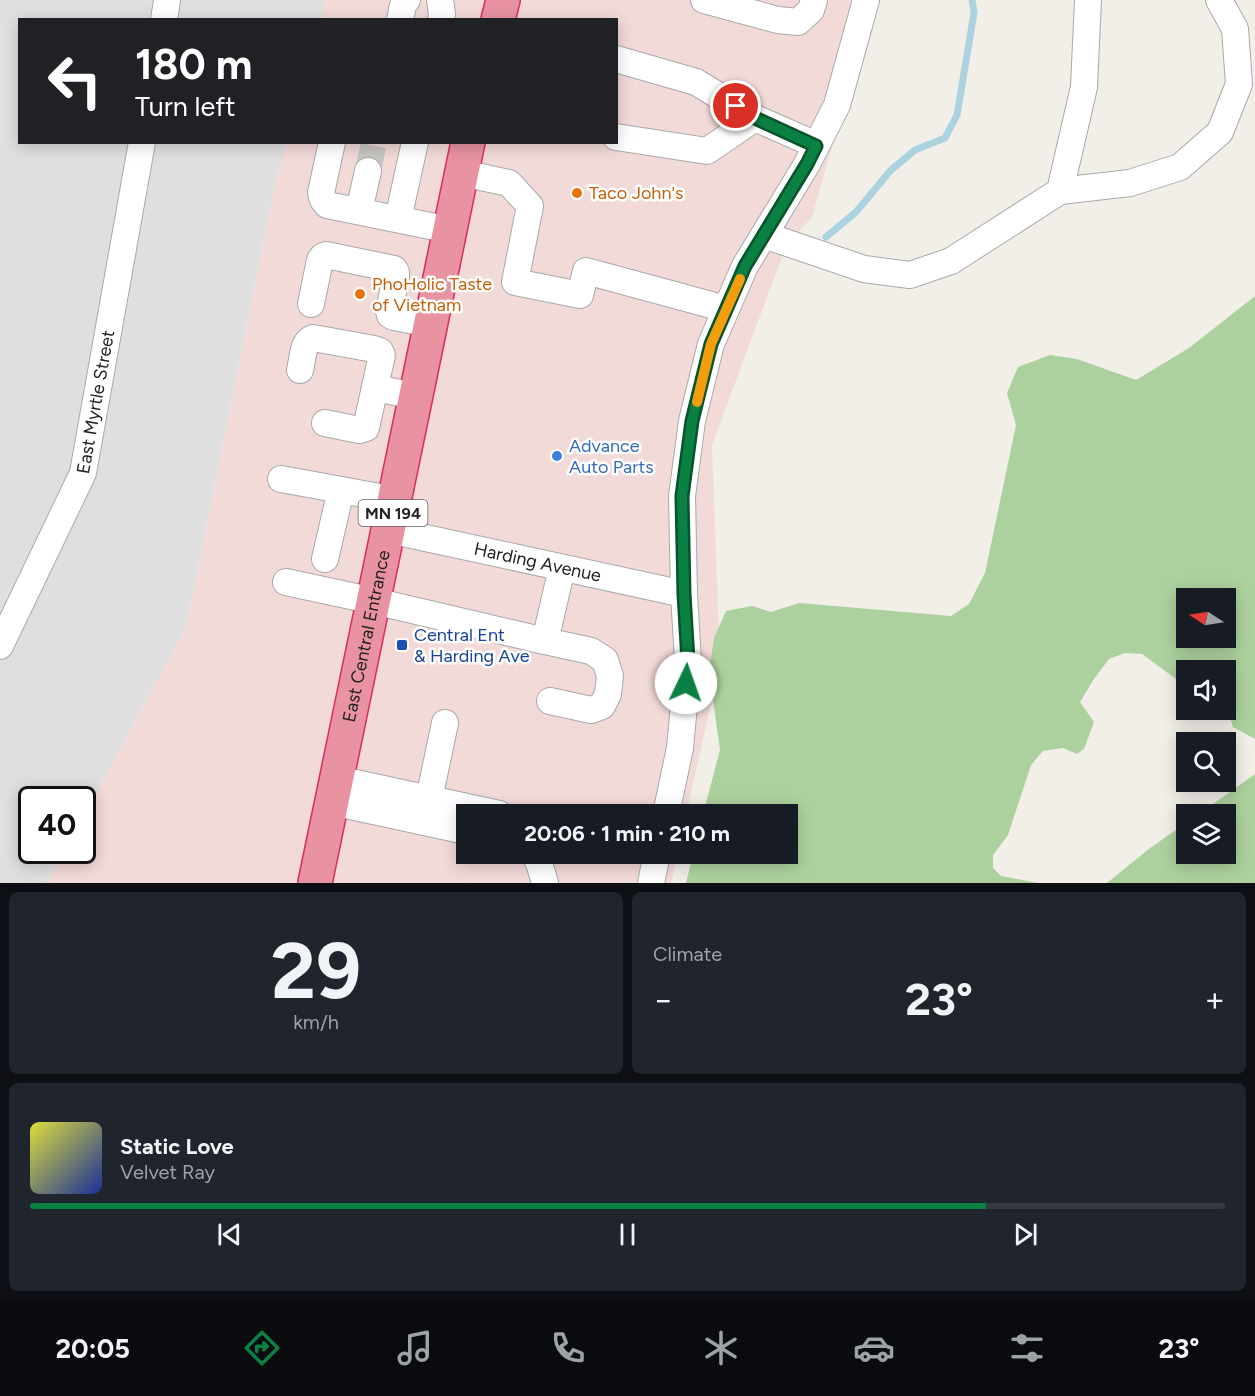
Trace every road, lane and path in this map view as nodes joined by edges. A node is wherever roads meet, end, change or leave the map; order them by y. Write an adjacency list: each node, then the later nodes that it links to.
1 (167, 0): 10 (street)
2 (407, 0): 11 (street)
3 (440, 0): 12 (street)
4 (503, 0): 13 (highway)
5 (704, 0): 6 (street)
6 (814, 0)
7 (866, 0): 20 (street)
8 (1088, 0): 23 (street)
9 (1220, 0): 23 (street)
10 (164, 18)
11 (400, 18)
12 (441, 18)
13 (498, 18)
14 (618, 60): 15 (street)
15 (755, 118): 16 (street); 20 (street)
16 (618, 137)
17 (142, 144): 44 (street, East Myrtle Street)
18 (332, 144): 24 (street)
19 (415, 144): 25 (street)
20 (816, 146): 27 (street)
21 (465, 158): 26 (highway, East Central Entrance / MN 194); 29 (street)
22 (368, 171): 24 (street)
23 (1060, 190): 27 (street)
24 (359, 211): 25 (street)
25 (398, 219): 26 (street)
26 (450, 230): 30 (highway, East Central Entrance / MN 194)
27 (764, 235): 29 (street)
28 (310, 304): 30 (street)
29 (726, 309): 41 (street)
30 (430, 324): 33 (highway, East Central Entrance / MN 194)
31 (300, 370): 32 (street)
32 (375, 388): 33 (street); 34 (street)
33 (415, 396): 37 (highway, East Central Entrance / MN 194)
34 (325, 423)
35 (281, 479): 36 (street, Harding Avenue)
36 (340, 490): 37 (street, Harding Avenue); 38 (street)
37 (393, 515): 39 (street, Harding Avenue); 42 (highway, East Central Entrance / MN 194)
38 (325, 559)
39 (562, 568): 41 (street, Harding Avenue); 43 (street)
40 (286, 582): 42 (street)
41 (684, 594): 49 (street)
42 (374, 601): 43 (street); 47 (highway, East Central Entrance / MN 194)
43 (545, 641): 45 (street)
44 (0, 646)
45 (550, 701)
46 (445, 723): 48 (street)
47 (334, 791): 48 (street); 51 (street); 54 (highway, East Central Entrance / MN 194)
48 (429, 799): 50 (street)
49 (668, 804)
50 (456, 805)
51 (456, 828)
52 (539, 864): 55 (street)
53 (655, 864): 56 (street)
54 (315, 883)
55 (544, 883)
56 (651, 883)

